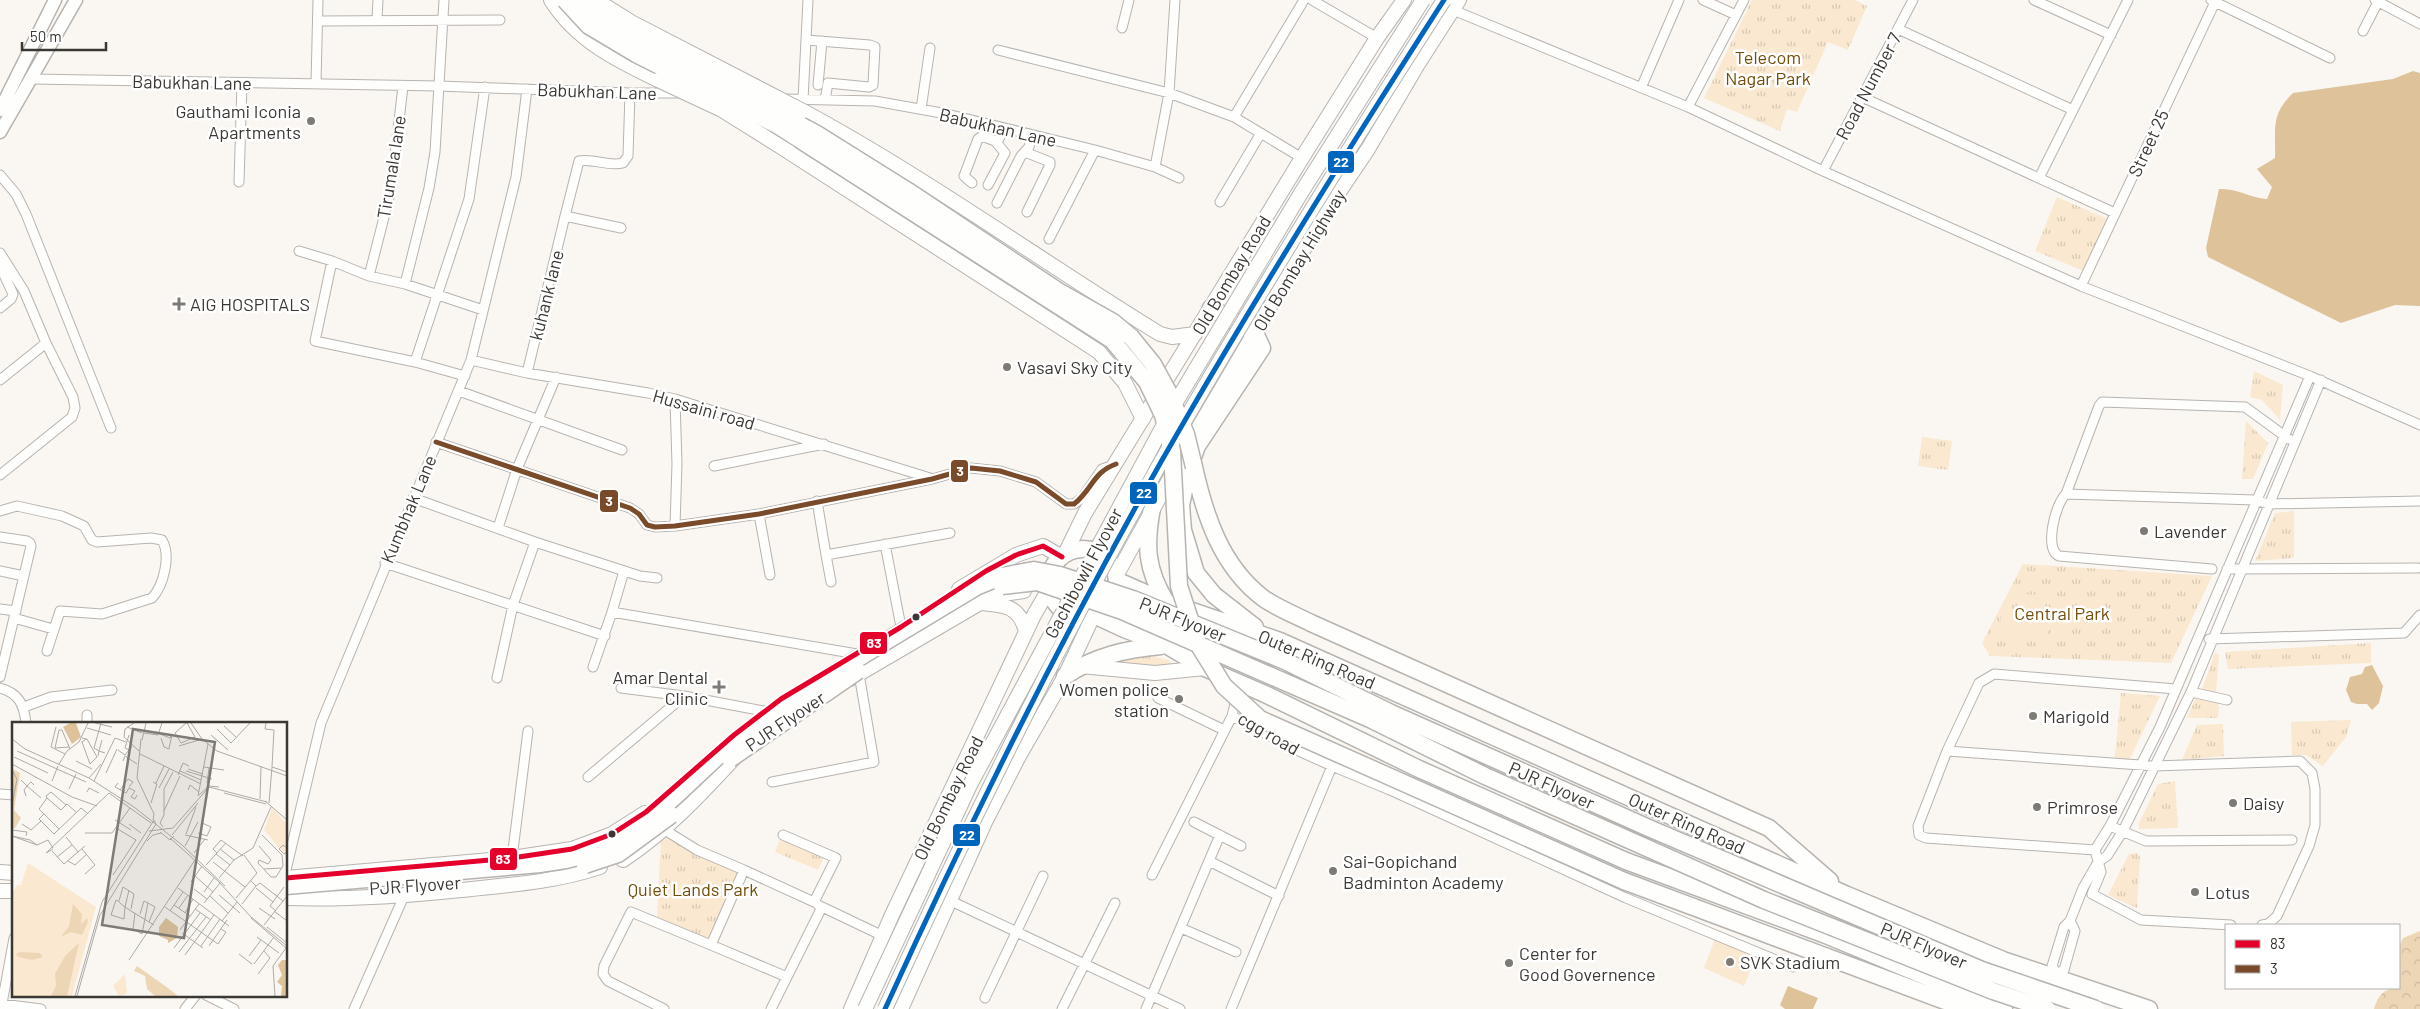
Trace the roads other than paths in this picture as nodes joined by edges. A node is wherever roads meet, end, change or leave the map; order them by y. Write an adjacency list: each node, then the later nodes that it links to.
1 (55, 0): 58 (main road)
2 (76, 0): 42 (main road)
3 (318, 0): 30 (street)
4 (378, 0): 27 (street)
5 (444, 0): 28 (street)
6 (551, 0): 109 (main road, bridge)
7 (566, 0): 261 (highway, bridge)
8 (583, 0): 221 (highway, bridge)
9 (596, 0): 55 (main road, bridge)
10 (808, 0): 37 (street)
11 (1129, 0): 32 (street)
12 (1175, 0): 52 (street)
13 (1304, 0): 60 (street)
14 (1312, 0): 36 (street)
15 (1404, 0): 36 (main road, Old Bombay Road)
16 (1423, 0): 254 (main road, Gachibowli Flyover, bridge)
17 (1679, 0): 49 (street)
18 (1703, 0): 26 (street)
19 (1744, 0): 26 (street)
20 (1913, 0): 33 (street, Road Number 7)
21 (2034, 0): 35 (street)
22 (2128, 0): 35 (street)
23 (2214, 1): 41 (street); 80 (street, Street 25)
24 (2377, 1): 31 (street); 34 (street)
25 (1452, 3): 49 (street); 95 (main road, Old Bombay Highway); 255 (main road, Gachibowli Flyover, bridge)
26 (1736, 15): 56 (street)
27 (377, 19): 28 (street); 30 (street)
28 (442, 20): 29 (street); 47 (street)
29 (500, 20)
30 (318, 21): 43 (street)
31 (2420, 24)
32 (1122, 28)
33 (1898, 29): 53 (street, Road Number 7); 59 (street)
34 (2363, 31)
35 (2110, 35): 59 (street)
36 (1377, 38): 68 (main road, Old Bombay Road)
37 (806, 40): 38 (street); 55 (street)
38 (822, 41): 45 (street); 54 (street)
39 (930, 48): 57 (street)
40 (998, 50): 52 (street)
41 (2330, 58)
42 (31, 79): 44 (street, Babukhan Lane); 62 (main road)
43 (316, 83): 44 (street, Babukhan Lane); 46 (street, Babukhan Lane)
44 (242, 84): 74 (street)
45 (818, 85)
46 (403, 86): 47 (street, Babukhan Lane); 88 (street, Tirumala lane)
47 (438, 86): 48 (street, Babukhan Lane); 89 (street)
48 (485, 87): 50 (street, Babukhan Lane); 91 (street)
49 (1641, 88): 56 (street)
50 (527, 89): 51 (street, Babukhan Lane); 94 (street, Kumbhak Lane)
51 (630, 93): 55 (street, Babukhan Lane); 81 (street, kuhank lane)
52 (1169, 93): 60 (street); 69 (street)
53 (1862, 97): 70 (street, Road Number 7); 73 (street)
54 (825, 100): 55 (street, Babukhan Lane); 57 (street, Babukhan Lane)
55 (803, 105): 96 (main road)
56 (1688, 107): 70 (street)
57 (921, 109): 61 (street, Babukhan Lane)
58 (0, 110)
59 (2073, 110): 73 (street)
60 (1234, 118): 63 (street)
61 (1003, 128): 64 (street, Babukhan Lane); 65 (street)
62 (0, 132)
63 (1261, 133): 68 (street); 77 (street)
64 (1032, 135): 66 (street, Babukhan Lane); 67 (street)
65 (995, 141): 75 (street); 76 (street)
66 (1094, 150): 69 (street, Babukhan Lane); 83 (street)
67 (1025, 152): 78 (street); 79 (street)
68 (1302, 158): 93 (main road, Old Bombay Road)
69 (1154, 167): 72 (street, Babukhan Lane)
70 (1823, 171): 90 (street)
71 (0, 175): 111 (street)
72 (1179, 178)
73 (2039, 178): 80 (street)
74 (239, 182)
75 (972, 183)
76 (988, 185)
77 (1220, 202)
78 (998, 203)
79 (1027, 212)
80 (2115, 213): 90 (street, Street 25)
81 (565, 216): 82 (street); 100 (street, kuhank lane)
82 (621, 228)
83 (1049, 239)
84 (299, 251): 86 (street)
85 (0, 253): 97 (street)
86 (332, 261): 88 (street); 99 (street)
87 (0, 266): 92 (street)
88 (369, 276): 89 (street)
89 (405, 284): 91 (street)
90 (2081, 286): 102 (street)
91 (435, 296): 94 (street); 99 (street)
92 (0, 308)
93 (1211, 308): 95 (highway); 96 (main road, Old Bombay Road)
94 (483, 310): 98 (street, Kumbhak Lane)
95 (1255, 333): 128 (main road, Old Bombay Highway); 166 (highway)
96 (1195, 334): 109 (main road, Old Bombay Road)
97 (46, 343): 104 (street); 120 (street)
98 (471, 360): 100 (street, Hussaini road); 101 (street, Kumbhak Lane)
99 (416, 362): 101 (street)
100 (527, 373): 103 (street, Hussaini road)
101 (466, 376): 106 (street, Kumbhak Lane)
102 (2310, 376): 105 (street); 112 (street)
103 (556, 377): 107 (street, Hussaini road); 108 (street)
104 (0, 380)
105 (2321, 380): 110 (street); 114 (street)
106 (458, 392): 108 (street); 113 (street, Kumbhak Lane)
107 (675, 399): 115 (street, Hussaini road); 131 (street)
108 (533, 419): 116 (street); 119 (street)
109 (1143, 419): 117 (main road, Old Bombay Road)
110 (2420, 425)
111 (111, 428)
112 (2284, 437): 114 (street); 122 (street); 124 (street)
113 (436, 442): 119 (street); 123 (street, Kumbhak Lane)
114 (2295, 443): 127 (street)
115 (824, 444): 118 (street); 121 (street, Hussaini road)
116 (622, 450)
117 (1116, 464): 121 (street); 138 (main road, Old Bombay Road)
118 (714, 466)
119 (517, 469): 131 (street); 132 (street)
120 (0, 475)
121 (932, 479): 125 (street)
122 (2066, 494): 124 (street); 141 (street)
123 (413, 498): 132 (street); 139 (street, Kumbhak Lane)
124 (2255, 500): 127 (street); 142 (street)
125 (816, 501): 130 (street); 137 (street)
126 (2420, 501): 127 (street)
127 (2268, 504): 143 (street)
128 (1152, 508): 149 (main road, Old Bombay Highway); 152 (highway)
129 (0, 511): 161 (street)
130 (759, 514): 131 (street); 146 (street)
131 (675, 526)
132 (498, 528): 135 (street)
133 (950, 533): 136 (street)
134 (0, 537): 147 (street)
135 (535, 542): 145 (street); 154 (street)
136 (885, 544): 137 (street); 160 (street)
137 (826, 555): 150 (street)
138 (1064, 555): 149 (highway); 151 (highway); 160 (main road)
139 (385, 563): 154 (street); 213 (street, Kumbhak Lane)
140 (2418, 568): 143 (street)
141 (2212, 569)
142 (2228, 569): 143 (street); 164 (street)
143 (2243, 570): 165 (street)
144 (0, 571): 147 (street)
145 (624, 571): 148 (street); 156 (street)
146 (770, 575)
147 (24, 576): 157 (street)
148 (657, 578)
149 (1117, 579): 152 (highway, Outer Ring Road); 159 (highway)
150 (832, 582)
151 (1049, 588): 153 (main road); 159 (highway); 162 (main road, Old Bombay Road)
152 (1166, 602): 166 (highway, Outer Ring Road)
153 (980, 603): 162 (main road); 174 (main road)
154 (513, 605): 163 (street); 177 (street)
155 (0, 609): 157 (street)
156 (612, 612): 163 (street); 170 (street)
157 (15, 614): 161 (street); 168 (street)
158 (2420, 615): 165 (street)
159 (1095, 616): 167 (highway); 175 (main road)
160 (901, 627): 170 (main road)
161 (53, 629): 169 (street)
162 (1026, 631): 193 (main road, Old Bombay Road)
163 (605, 636): 172 (street)
164 (2197, 638): 165 (street); 181 (street)
165 (2212, 640): 183 (street)
166 (1280, 641): 221 (highway, Outer Ring Road)
167 (1168, 646): 171 (highway); 173 (highway)
168 (3, 648): 176 (street)
169 (47, 651)
170 (857, 654): 188 (main road)
171 (1081, 666): 173 (main road); 175 (highway)
172 (593, 667)
173 (1205, 668): 178 (highway)
174 (859, 674): 200 (street); 204 (main road)
175 (1065, 676): 195 (main road)
176 (0, 677)
177 (496, 678)
178 (1241, 684): 189 (street, cgg road); 262 (highway)
179 (0, 688): 187 (street)
180 (621, 688): 184 (street)
181 (2176, 689): 194 (street); 196 (street)
182 (112, 690): 187 (street)
183 (2191, 692): 186 (street); 198 (street)
184 (684, 696): 188 (street); 199 (street)
185 (1158, 698): 191 (street)
186 (2227, 700)
187 (24, 706): 190 (street)
188 (764, 711): 201 (main road)
189 (1232, 716): 191 (street); 197 (street, cgg road)
190 (26, 722)
191 (1224, 730): 216 (street)
192 (528, 731): 211 (street)
193 (977, 738): 195 (main road); 234 (main road, Old Bombay Road)
194 (1947, 751): 196 (street); 210 (street)
195 (1019, 756): 225 (main road)
196 (2140, 765): 198 (street); 203 (street)
197 (1332, 766): 223 (street); 240 (street, cgg road)
198 (2154, 766): 205 (street); 230 (street)
199 (588, 777)
200 (772, 782)
201 (646, 812): 204 (street); 211 (main road)
202 (1194, 822): 207 (street)
203 (2110, 826): 205 (street); 210 (street)
204 (663, 830): 215 (street); 222 (main road)
205 (2124, 831): 208 (street); 214 (street)
206 (783, 835): 226 (street)
207 (1220, 835): 209 (street); 212 (street)
208 (2292, 840)
209 (1242, 846)
210 (2095, 850): 214 (street)
211 (512, 858): 218 (main road)
212 (1209, 861): 223 (street); 232 (street)
213 (288, 862)
214 (2098, 862): 229 (street); 231 (street)
215 (744, 870): 226 (street); 236 (street)
216 (1152, 875)
217 (1043, 876): 233 (street)
218 (288, 878)
219 (288, 886): 264 (highway, PJR Flyover, bridge)
220 (288, 892): 263 (highway, PJR Flyover, bridge)
221 (1847, 895): 265 (highway, Outer Ring Road)
222 (404, 896): 224 (main road); 250 (street)
223 (1279, 896): 260 (street)
224 (288, 898)
225 (951, 901): 233 (street); 256 (main road)
226 (814, 902): 228 (street)
227 (1115, 903): 239 (street)
228 (822, 907): 234 (street); 241 (street)
229 (2070, 921): 229 (street)
230 (2268, 924)
231 (2225, 925)
232 (1181, 928): 237 (street); 244 (street)
233 (1017, 931): 239 (street); 245 (street)
234 (883, 936): 253 (main road, Old Bombay Road)
235 (12, 945): 238 (street)
236 (711, 945): 241 (street); 251 (street)
237 (1236, 952)
238 (7, 962): 246 (street)
239 (1084, 965): 244 (street); 257 (street)
240 (1793, 967)
241 (787, 977): 252 (street)
242 (195, 996): 248 (street)
243 (208, 996): 249 (street)
244 (1151, 997): 258 (street); 259 (street)
245 (985, 998)
246 (2, 1006): 247 (street)
247 (42, 1009)
248 (185, 1009)
249 (234, 1009)
250 (354, 1009)
251 (664, 1009)
252 (771, 1009)
253 (851, 1009)
254 (865, 1009)
255 (884, 1009)
256 (901, 1009)
257 (1062, 1009)
258 (1146, 1009)
259 (1180, 1009)
260 (1231, 1009)
261 (1991, 1009)
262 (2004, 1009)
263 (2047, 1009)
264 (2096, 1009)
265 (2149, 1009)

